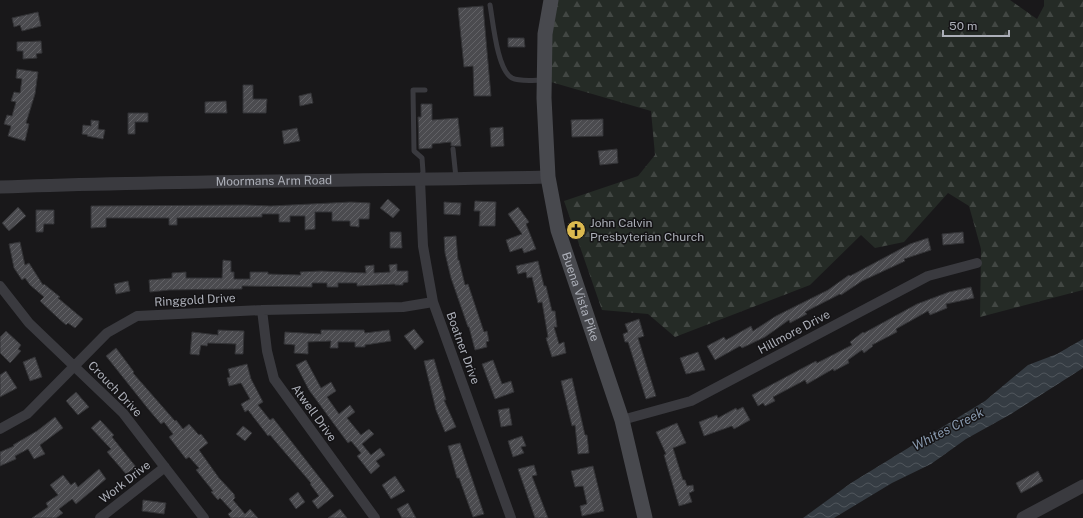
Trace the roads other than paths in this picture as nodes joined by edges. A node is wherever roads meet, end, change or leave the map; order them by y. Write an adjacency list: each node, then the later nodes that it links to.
1 (551, 0): 3 (main road, Buena Vista Pike)
2 (490, 5): 3 (lane)
3 (544, 80): 6 (main road, Buena Vista Pike)
4 (425, 90): 8 (lane)
5 (453, 149): 7 (lane)
6 (548, 177): 7 (street, Moormans Arm Road); 15 (main road, Buena Vista Pike)
7 (456, 179): 8 (street, Moormans Arm Road)
8 (420, 180): 9 (street, Moormans Arm Road); 12 (street, Boatner Drive)
9 (0, 187)
10 (977, 263): 15 (street, Hillmore Drive)
11 (0, 286): 14 (street, Crouch Drive)
12 (433, 302): 13 (street, Ringgold Drive); 22 (street, Boatner Drive)
13 (262, 310): 14 (street, Ringgold Drive); 21 (street, Atwell Drive)
14 (75, 366): 16 (street, Ringgold Drive); 17 (street, Crouch Drive)
15 (622, 420): 23 (main road, Buena Vista Pike)
16 (0, 429)
17 (165, 467): 19 (street, Work Drive); 20 (street, Crouch Drive)
18 (1083, 486): 24 (street)
19 (100, 518)
20 (204, 518)
21 (375, 518)
22 (510, 518)
23 (645, 518)
24 (1024, 518)

